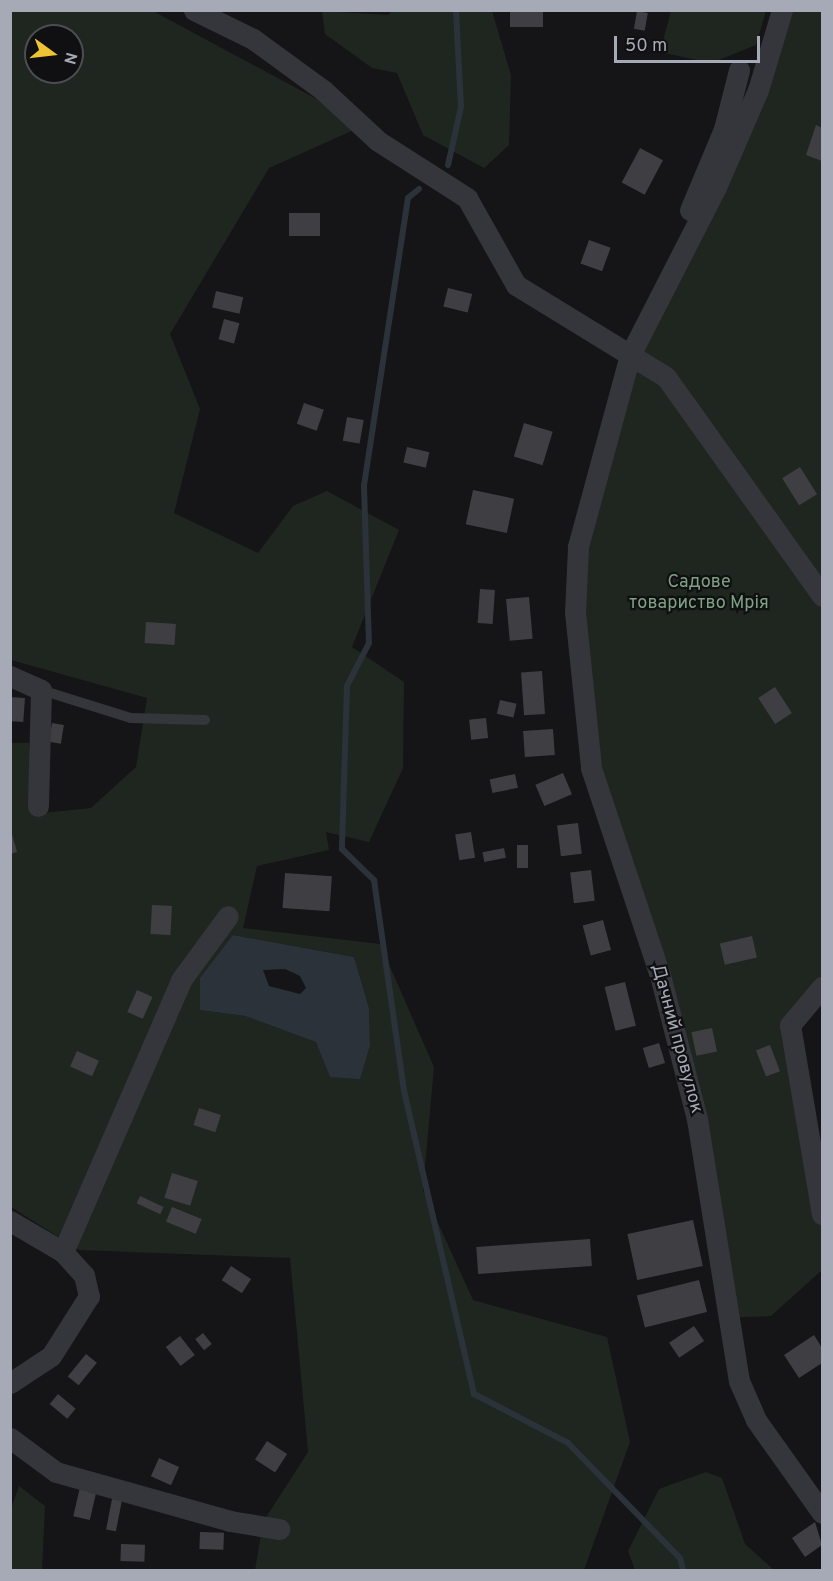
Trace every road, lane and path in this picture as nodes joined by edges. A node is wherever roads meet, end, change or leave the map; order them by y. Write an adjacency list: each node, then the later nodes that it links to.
1 (194, 10): 4 (street)
2 (782, 10): 4 (street)
3 (739, 70): 4 (street)
4 (630, 355): 5 (street); 17 (street, Дачний провулок)
5 (822, 596)
6 (10, 676): 7 (street)
7 (41, 690): 8 (lane); 9 (street)
8 (205, 720)
9 (38, 806)
10 (228, 916): 14 (street)
11 (822, 987): 12 (street)
12 (822, 1214)
13 (10, 1221): 14 (street)
14 (63, 1252): 15 (street)
15 (10, 1383)
16 (10, 1438): 18 (street)
17 (822, 1513)
18 (279, 1529)

